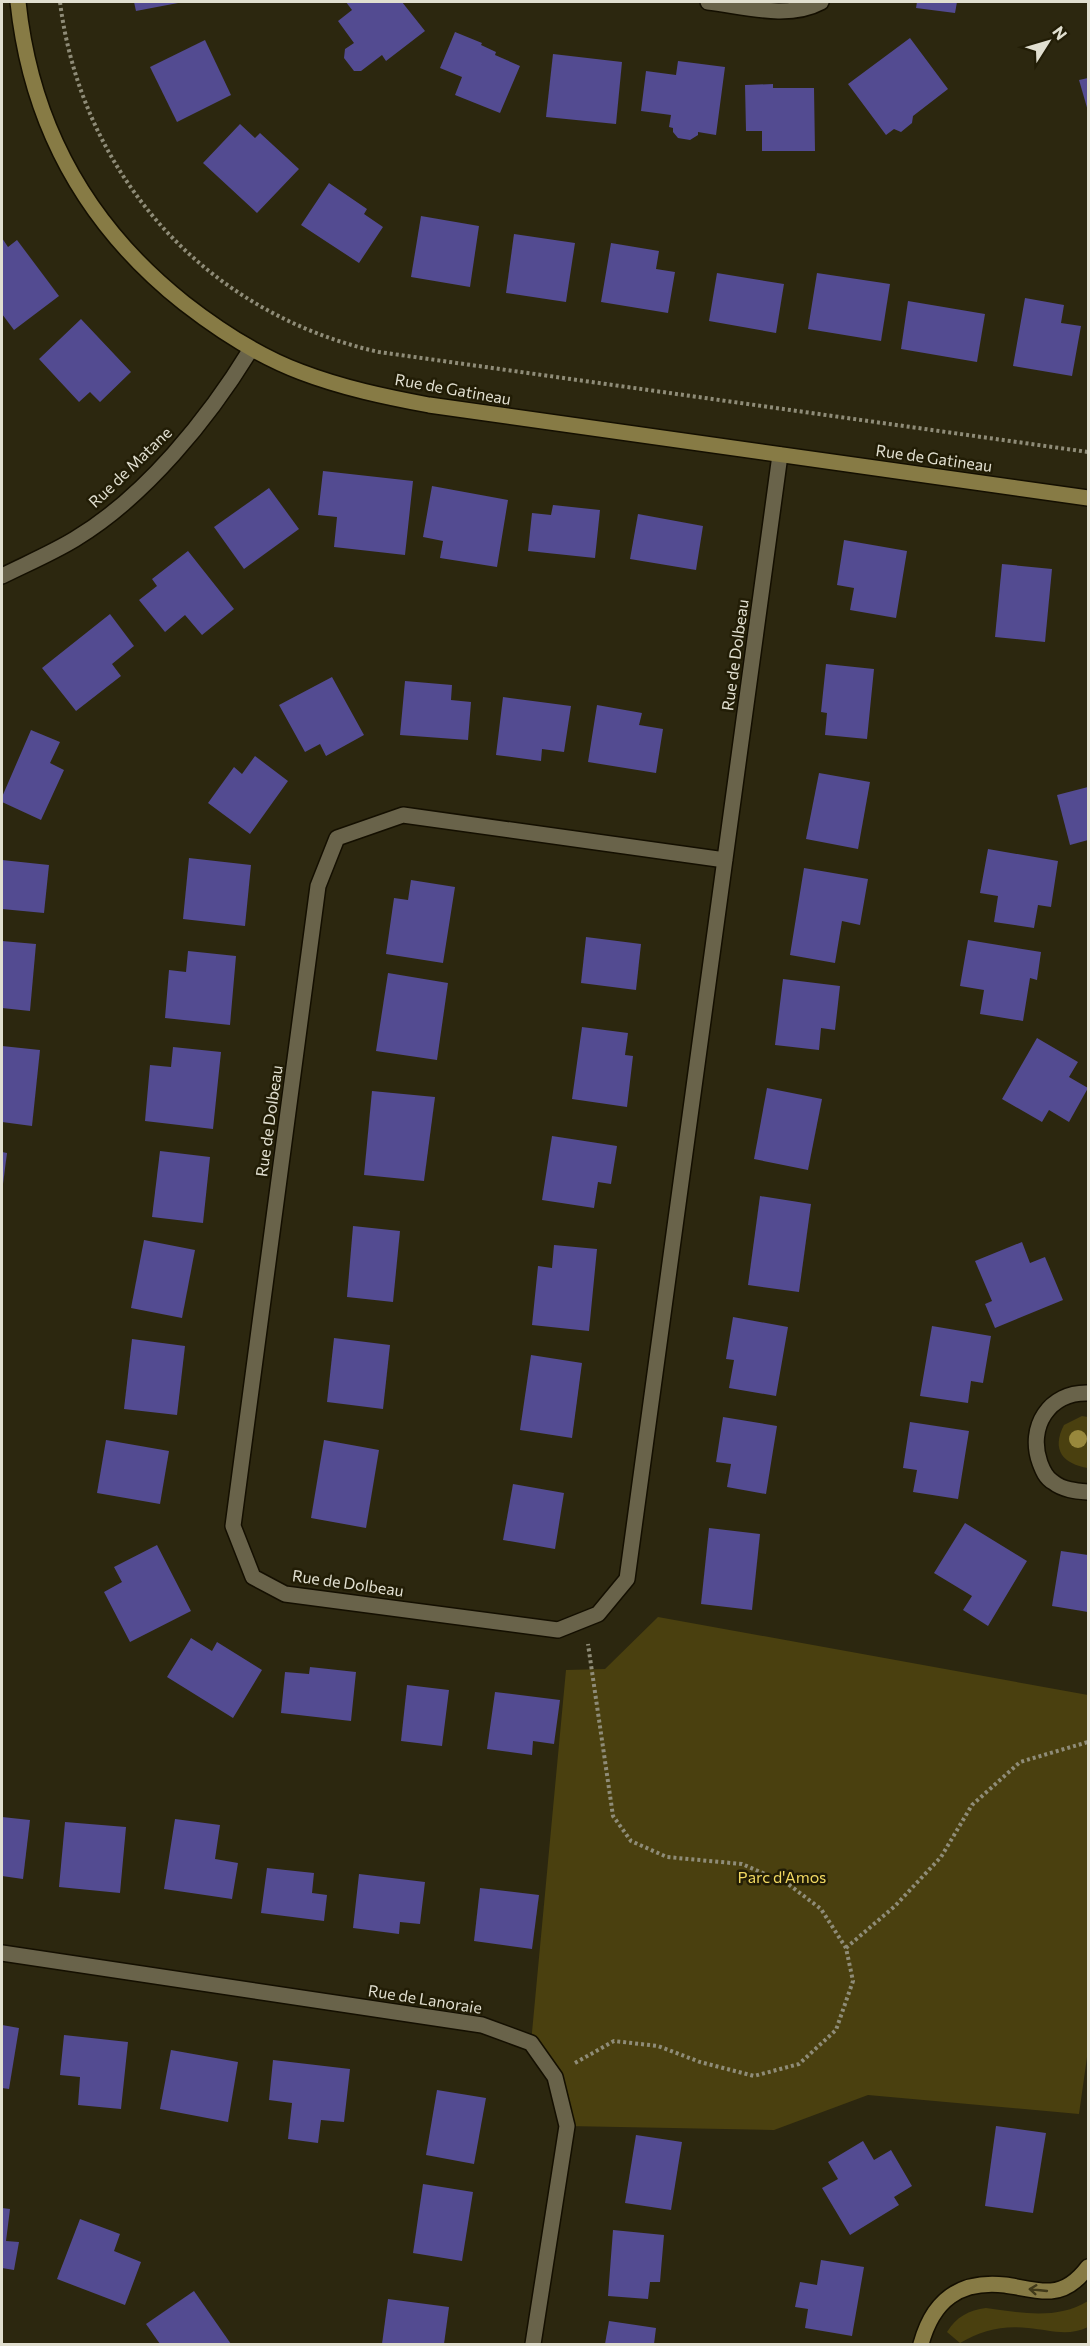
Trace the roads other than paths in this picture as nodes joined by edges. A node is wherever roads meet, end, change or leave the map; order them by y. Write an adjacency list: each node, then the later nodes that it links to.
1 (18, 2): 4 (street, Rue de Gatineau)
2 (708, 2): 3 (street)
3 (821, 2)
4 (250, 349): 5 (street, Rue de Gatineau); 7 (street, Rue de Matane)
5 (780, 455): 6 (street, Rue de Gatineau); 8 (street, Rue de Dolbeau)
6 (1089, 498)
7 (2, 576)
8 (725, 860): 8 (street, Rue de Dolbeau)
9 (1089, 1394): 10 (street)
10 (1089, 1492)
11 (2, 1953): 13 (street, Rue de Lanoraie)
12 (1089, 2267): 14 (street, one-way to 14)
13 (533, 2344)
14 (921, 2344)

